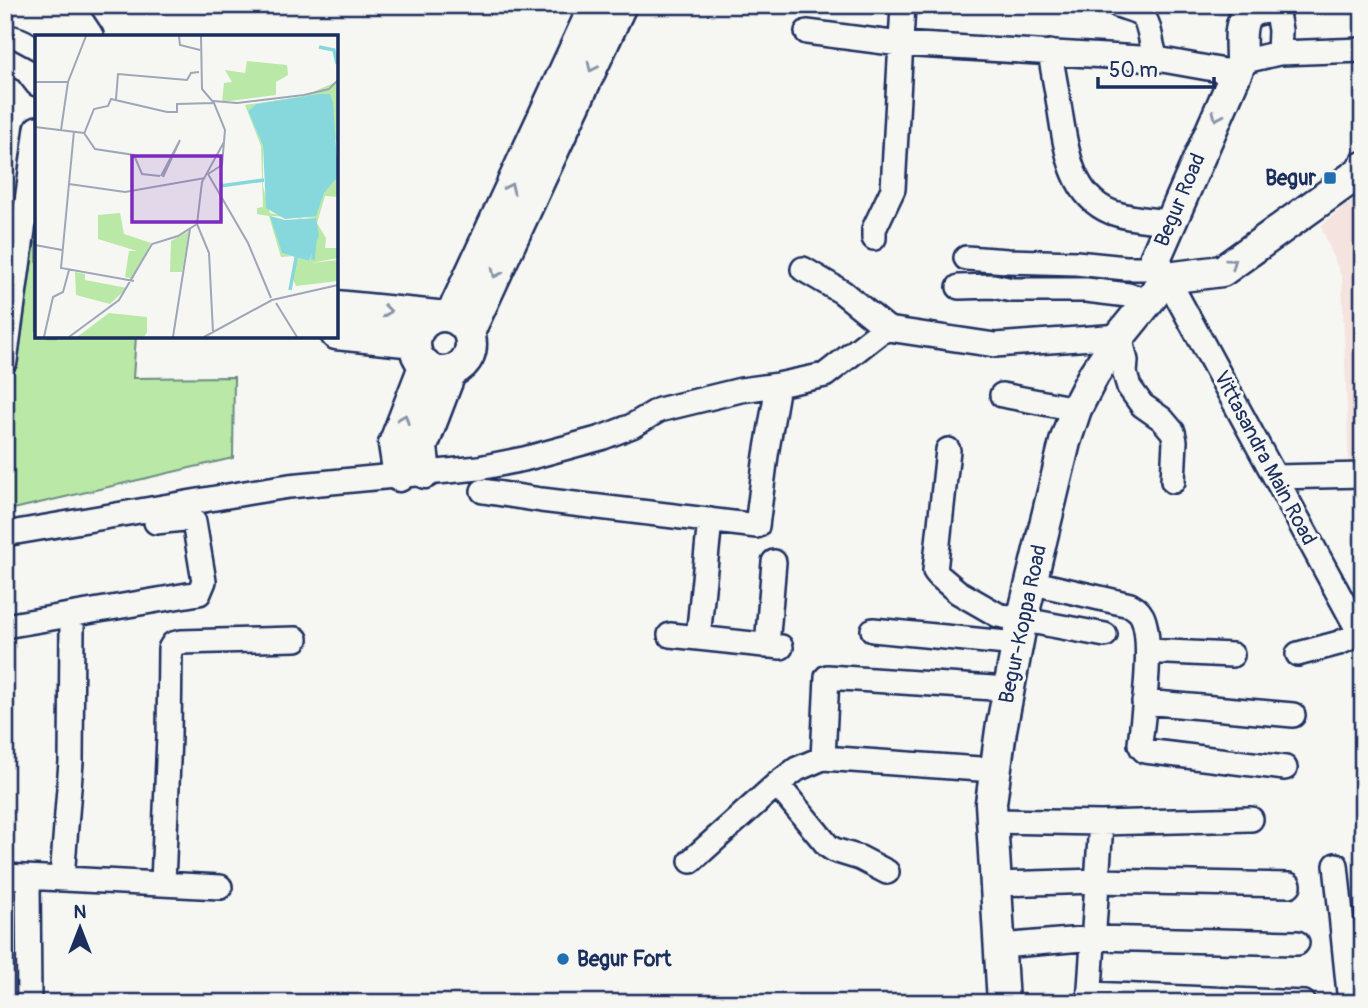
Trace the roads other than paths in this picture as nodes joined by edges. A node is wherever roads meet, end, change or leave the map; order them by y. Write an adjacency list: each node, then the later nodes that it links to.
1 (59, 5): 10 (main road)
2 (595, 5): 28 (main road, one-way to 2)
3 (621, 5): 28 (main road, one-way to 28)
4 (903, 5): 11 (street)
5 (1118, 5): 16 (street)
6 (5, 7): 9 (main road)
7 (1268, 7): 14 (street); 17 (main road, Begur Road)
8 (807, 32): 11 (street)
9 (60, 35)
10 (87, 35)
11 (900, 44): 13 (street); 22 (street)
12 (1363, 50): 14 (street)
13 (1050, 52): 16 (street); 21 (street)
14 (1279, 52): 17 (street)
15 (5, 59): 18 (street)
16 (1157, 60): 17 (street)
17 (1238, 68): 21 (main road, Begur Road, one-way to 21)
18 (35, 81)
19 (35, 143): 33 (street)
20 (1363, 167): 25 (main road, Begur Road, one-way to 20)
21 (1170, 222): 25 (main road, Begur Road)
22 (874, 237)
23 (966, 258): 25 (street)
24 (803, 269): 29 (street)
25 (1158, 282): 26 (street); 31 (main road, Begur-Koppa Road); 40 (street, Vittasandra Main Road)
26 (959, 287)
27 (338, 306): 28 (main road, one-way to 28)
28 (452, 321): 32 (main road); 32 (main road)
29 (888, 329): 31 (street); 34 (street)
30 (338, 335): 32 (main road)
31 (1120, 336): 36 (main road, Begur-Koppa Road); 41 (street)
32 (430, 359): 38 (main road)
33 (5, 361)
34 (778, 385): 38 (street); 43 (street)
35 (1002, 396): 36 (street)
36 (1076, 409): 48 (main road, Begur-Koppa Road)
37 (947, 450): 52 (street)
38 (412, 475): 44 (street)
39 (1363, 475): 40 (street)
40 (1275, 477): 55 (street, Vittasandra Main Road)
41 (1173, 481)
42 (484, 491): 43 (street)
43 (710, 520): 56 (street)
44 (86, 526): 45 (street); 46 (street); 50 (street)
45 (5, 534)
46 (5, 545)
47 (774, 562): 56 (street)
48 (1030, 582): 52 (main road, Begur-Koppa Road); 58 (street)
49 (72, 625): 75 (street)
50 (5, 626)
51 (873, 630): 52 (street)
52 (1019, 632): 54 (street); 61 (main road, Begur-Koppa Road)
53 (670, 635): 56 (street)
54 (1105, 635)
55 (1361, 636): 60 (street)
56 (698, 638)
57 (296, 639): 77 (street)
58 (1148, 651): 59 (street); 62 (street)
59 (1232, 654)
60 (1297, 654)
61 (1008, 689): 64 (street); 66 (main road, Begur-Koppa Road)
62 (1144, 702): 63 (street); 65 (street)
63 (1293, 715)
64 (823, 758): 66 (street); 67 (street)
65 (1285, 768)
66 (994, 769): 69 (main road, Begur-Koppa Road)
67 (776, 784): 71 (street); 73 (street)
68 (1251, 819): 70 (street)
69 (992, 821): 70 (street); 78 (main road, Begur-Koppa Road)
70 (1101, 824): 76 (street)
71 (691, 860)
72 (1336, 865): 81 (street)
73 (887, 872)
74 (16, 877): 75 (street); 86 (street)
75 (62, 878): 77 (street)
76 (1097, 881): 78 (street); 79 (street); 82 (street)
77 (163, 883): 80 (street)
78 (996, 884): 84 (main road, Begur-Koppa Road)
79 (1289, 885)
80 (220, 887)
81 (1353, 920): 89 (street)
82 (1094, 938): 83 (street); 84 (street); 85 (street)
83 (1297, 943)
84 (1001, 946): 87 (main road, Begur-Koppa Road)
85 (1090, 998): 88 (street)
86 (30, 1003)
87 (1003, 1003)
88 (1304, 1003)
89 (1350, 1003)

